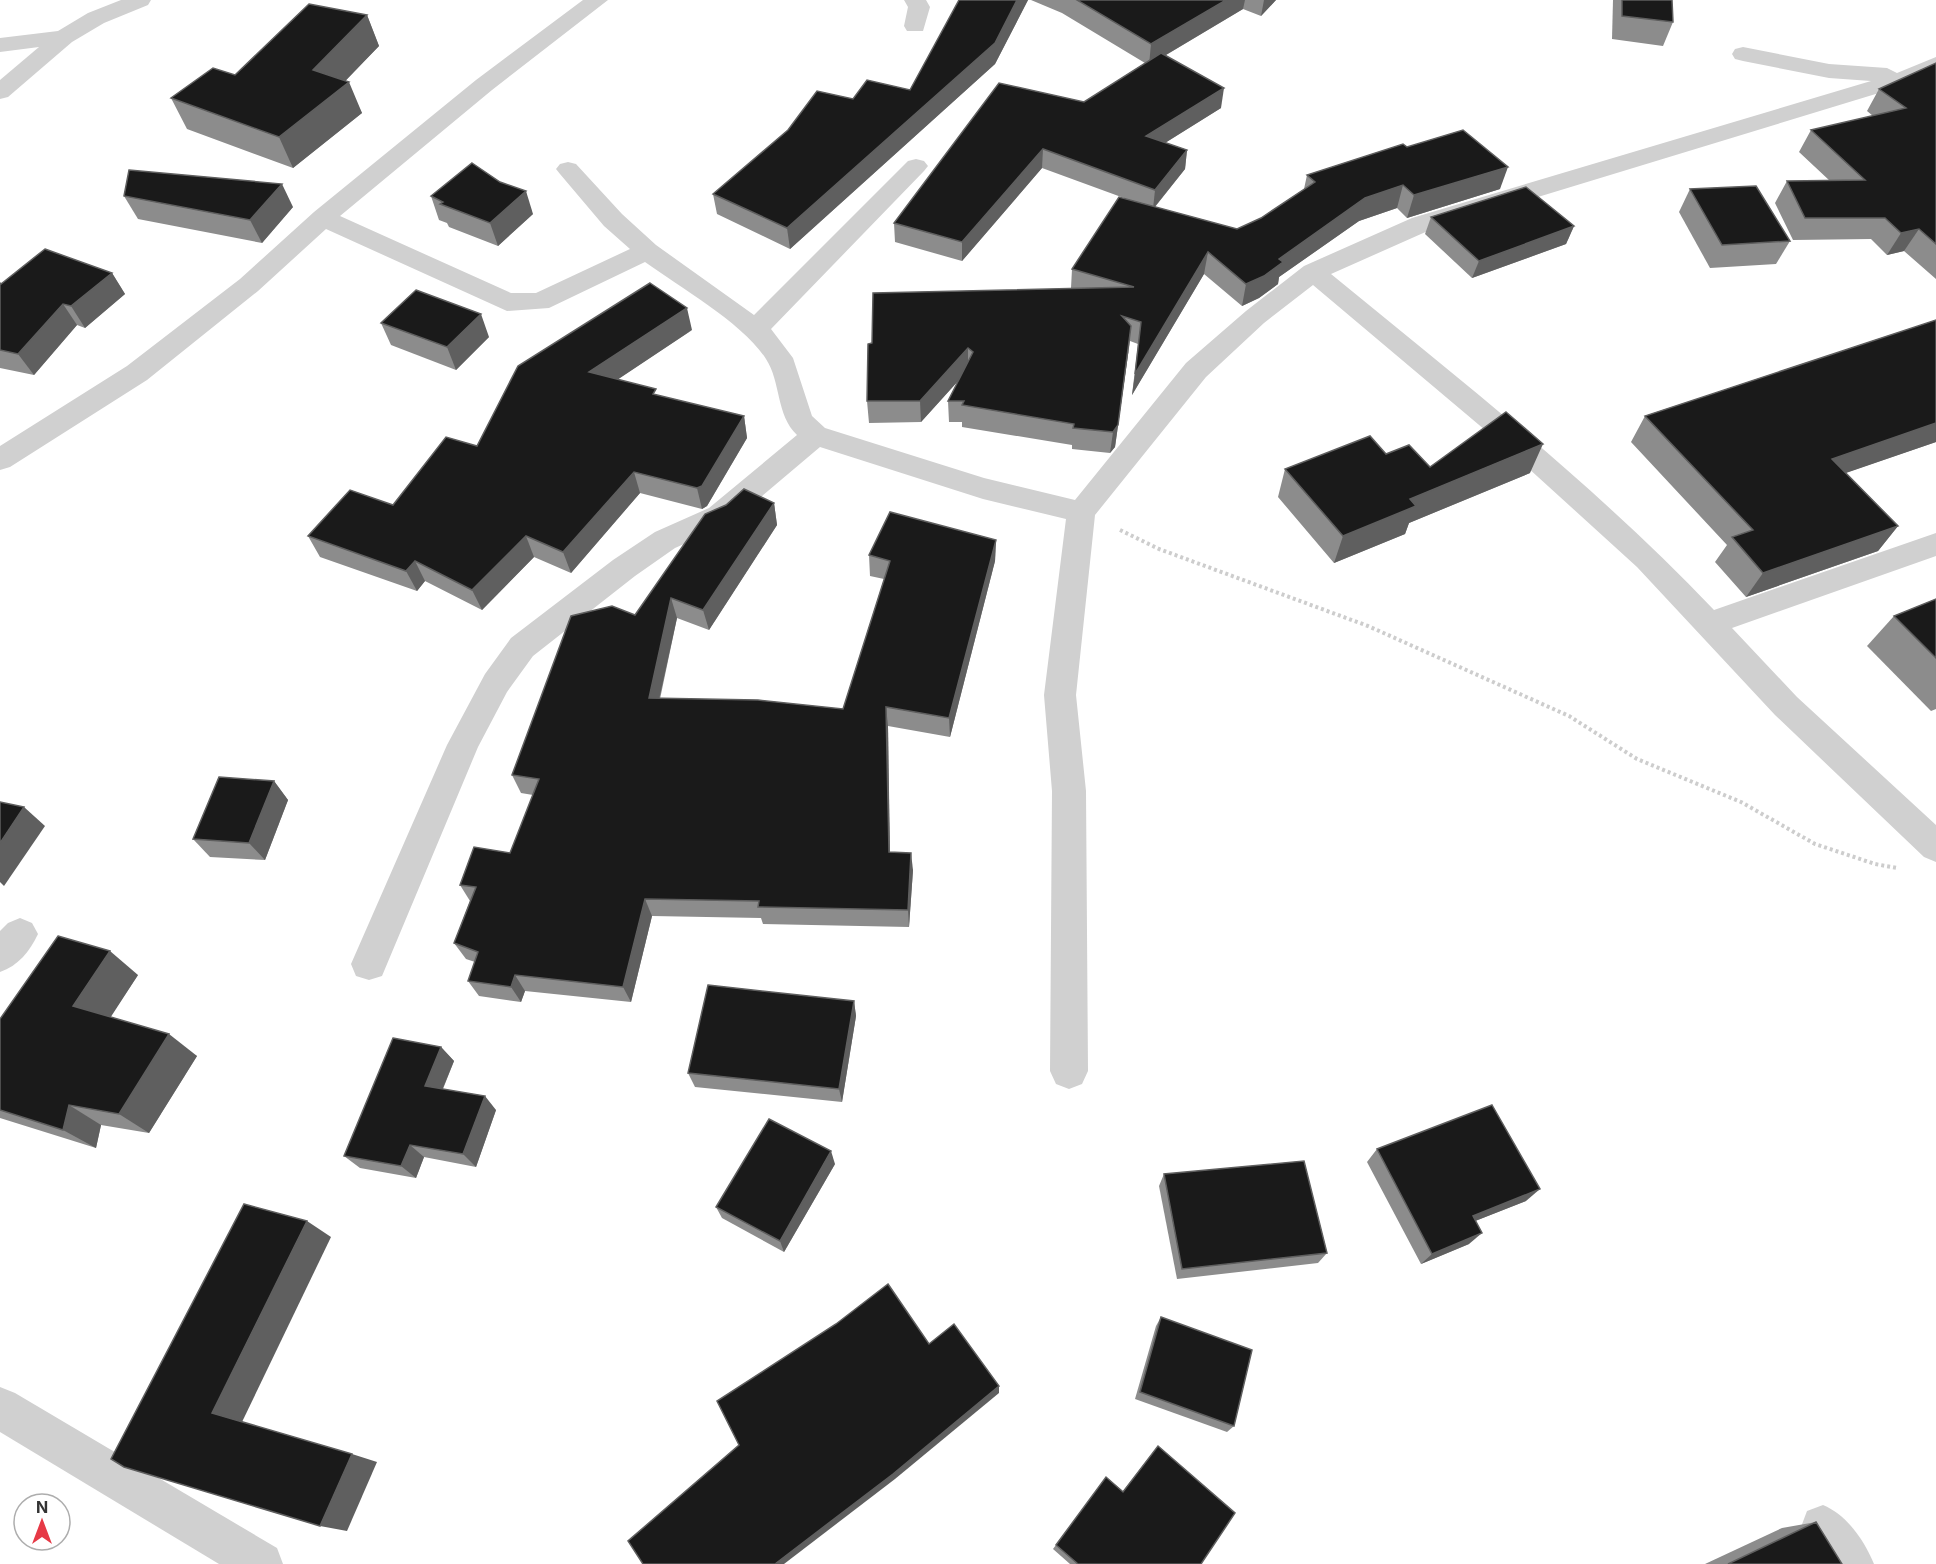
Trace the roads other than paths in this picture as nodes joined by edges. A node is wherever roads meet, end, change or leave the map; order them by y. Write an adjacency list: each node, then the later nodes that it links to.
1 (140, 0): 5 (street)
2 (597, 0): 13 (street)
3 (915, 0): 4 (street)
4 (915, 26)
5 (64, 37): 6 (street); 10 (street)
6 (0, 45)
7 (1743, 54): 9 (street)
8 (1936, 64): 9 (street)
9 (1906, 77): 15 (street)
10 (0, 92)
11 (916, 166): 16 (street)
12 (568, 169): 14 (street)
13 (323, 218): 14 (street); 18 (street)
14 (647, 251): 16 (street)
15 (1313, 272): 19 (street); 21 (street)
16 (756, 329): 17 (street)
17 (814, 435): 19 (street); 23 (street)
18 (0, 460)
19 (1081, 512): 24 (street)
20 (1936, 544): 21 (street)
21 (1709, 624): 22 (street)
22 (1936, 847)
23 (369, 964)
24 (1069, 1071)
25 (0, 1408): 27 (street)
26 (1823, 1527): 28 (street)
27 (261, 1564)
28 (1852, 1564)

